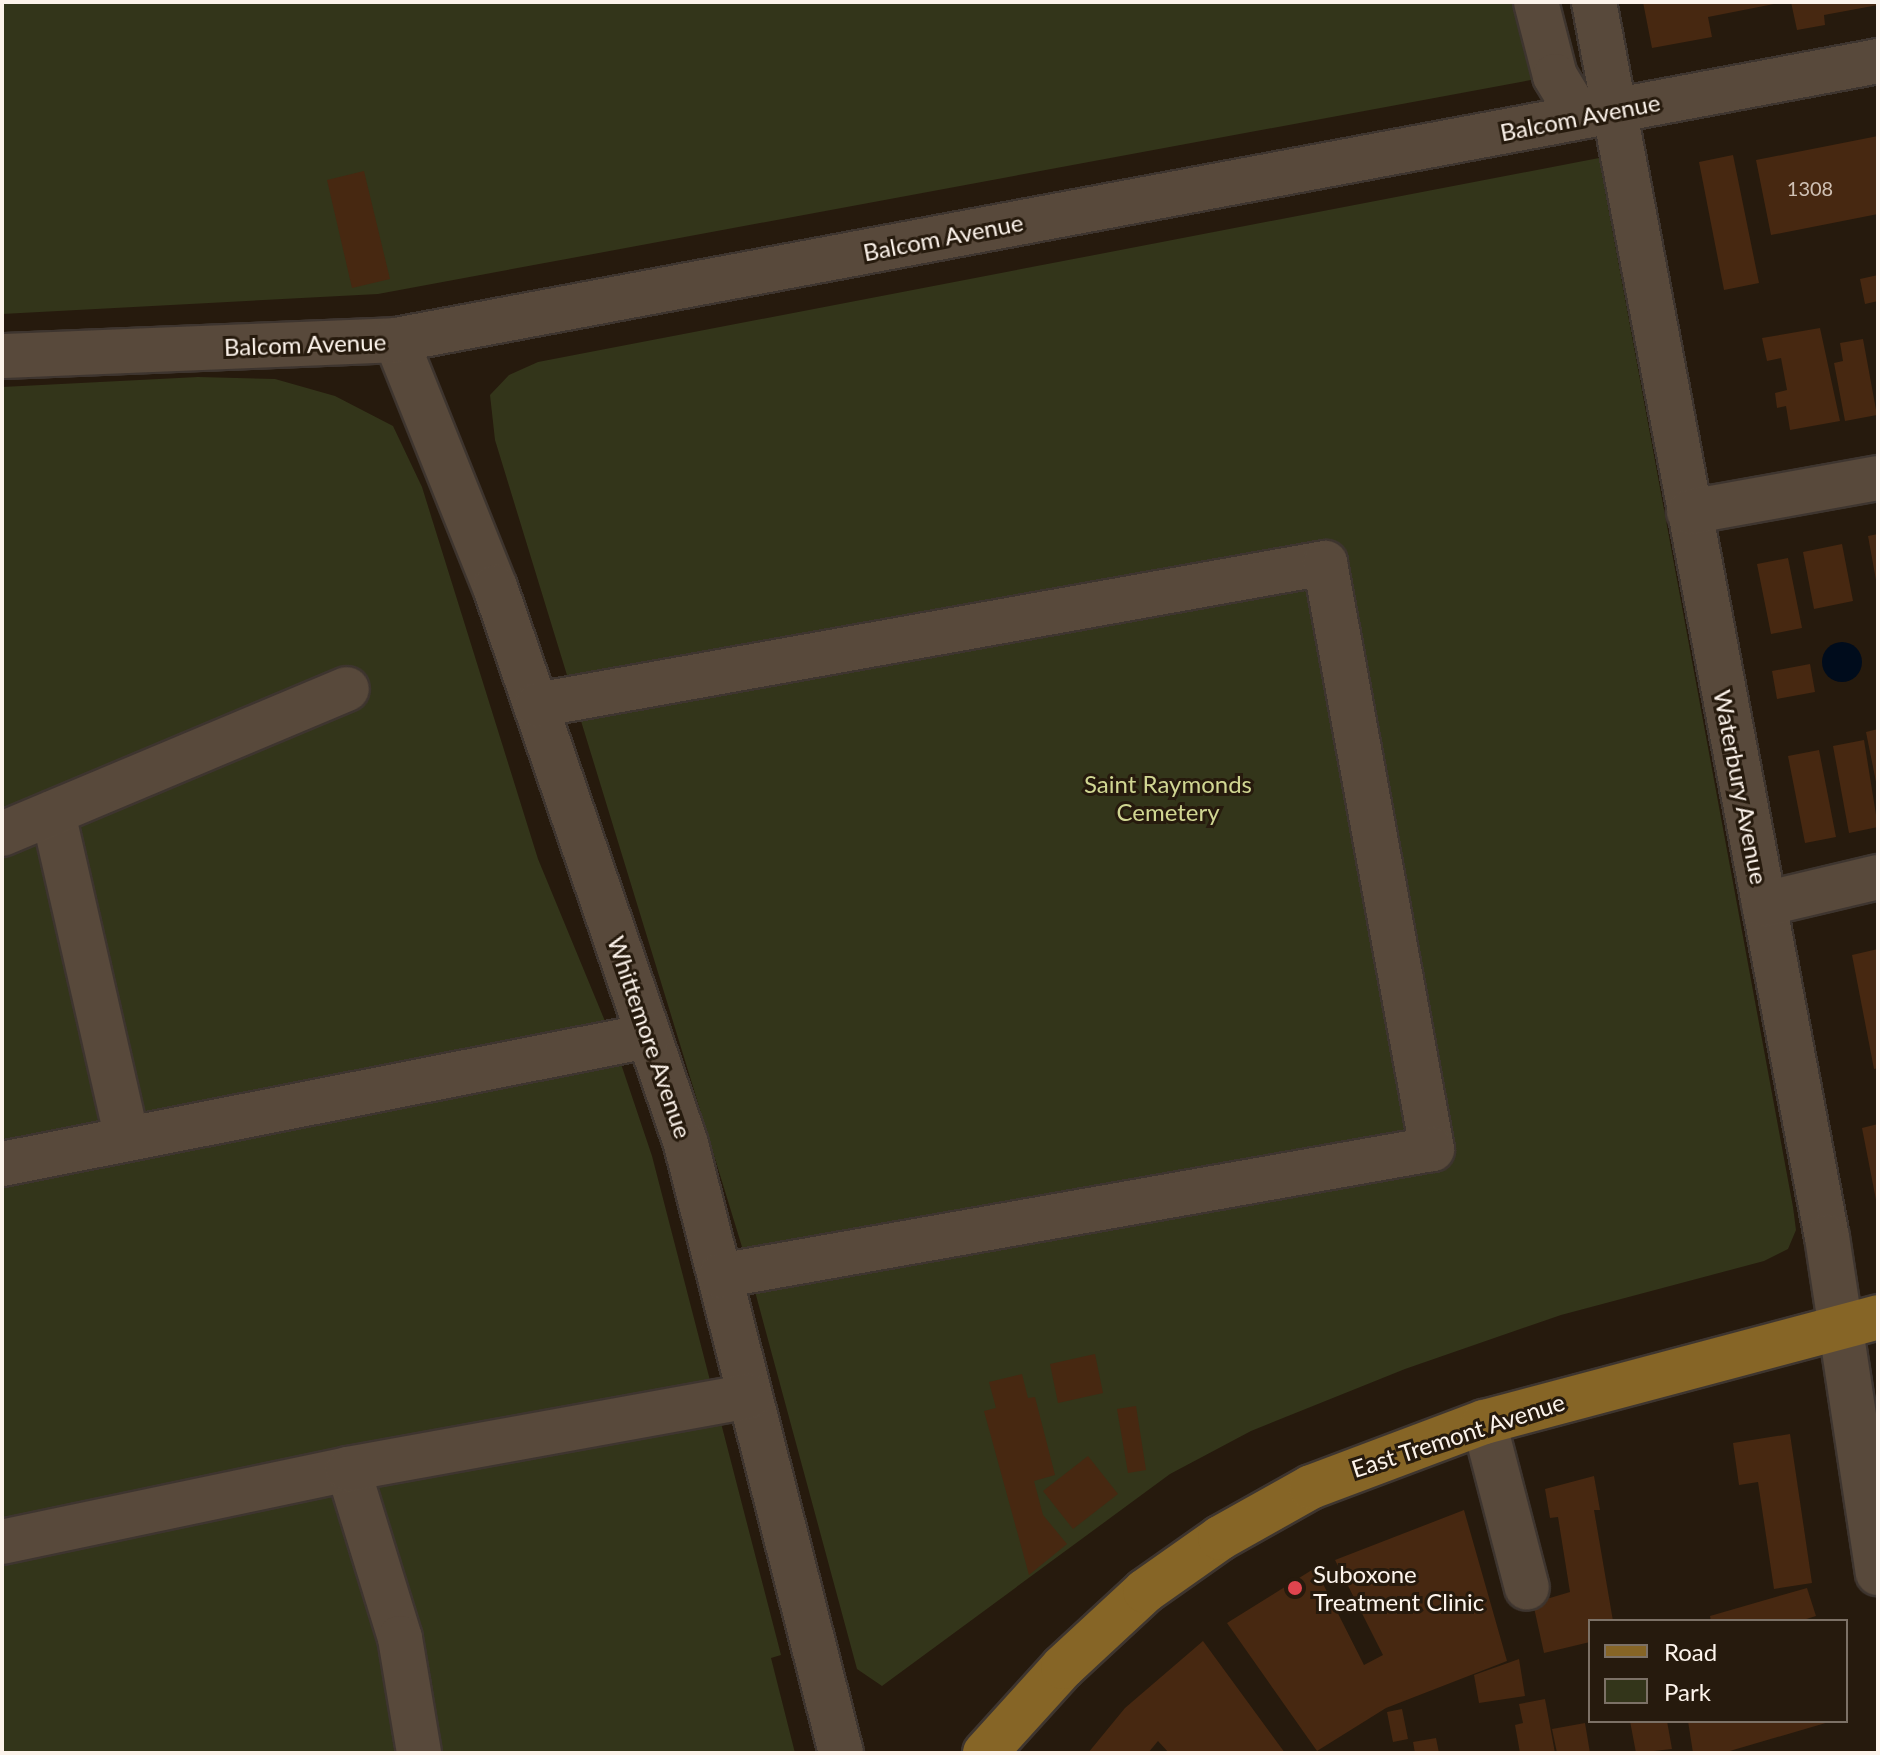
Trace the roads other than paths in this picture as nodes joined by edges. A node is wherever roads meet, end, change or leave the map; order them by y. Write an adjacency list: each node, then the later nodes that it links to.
1 (1536, 2): 4 (street)
2 (1594, 2): 4 (street, Waterbury Avenue)
3 (1878, 61): 4 (street, Balcom Avenue)
4 (1597, 114): 5 (street, Balcom Avenue); 8 (street, Waterbury Avenue)
5 (396, 340): 6 (street, Balcom Avenue); 10 (street, Whittemore Avenue)
6 (2, 356)
7 (1878, 478): 8 (street)
8 (1689, 512): 14 (street, Waterbury Avenue)
9 (347, 689): 11 (street)
10 (537, 705): 15 (street, Whittemore Avenue); 18 (street)
11 (53, 813): 12 (street); 16 (street)
12 (2, 834)
13 (1878, 877): 14 (street)
14 (1764, 904): 19 (street, Waterbury Avenue)
15 (648, 1036): 16 (street); 18 (street, Whittemore Avenue)
16 (127, 1139): 17 (street)
17 (2, 1164)
18 (720, 1276): 20 (street, Whittemore Avenue)
19 (1859, 1322): 21 (main road, East Tremont Avenue); 24 (street, Waterbury Avenue)
20 (749, 1396): 22 (street); 27 (street, Whittemore Avenue)
21 (1484, 1422): 25 (street); 28 (main road, East Tremont Avenue)
22 (348, 1469): 23 (street); 26 (street)
23 (2, 1542)
24 (1878, 1573)
25 (1527, 1588)
26 (419, 1753)
27 (841, 1753)
28 (985, 1753)

